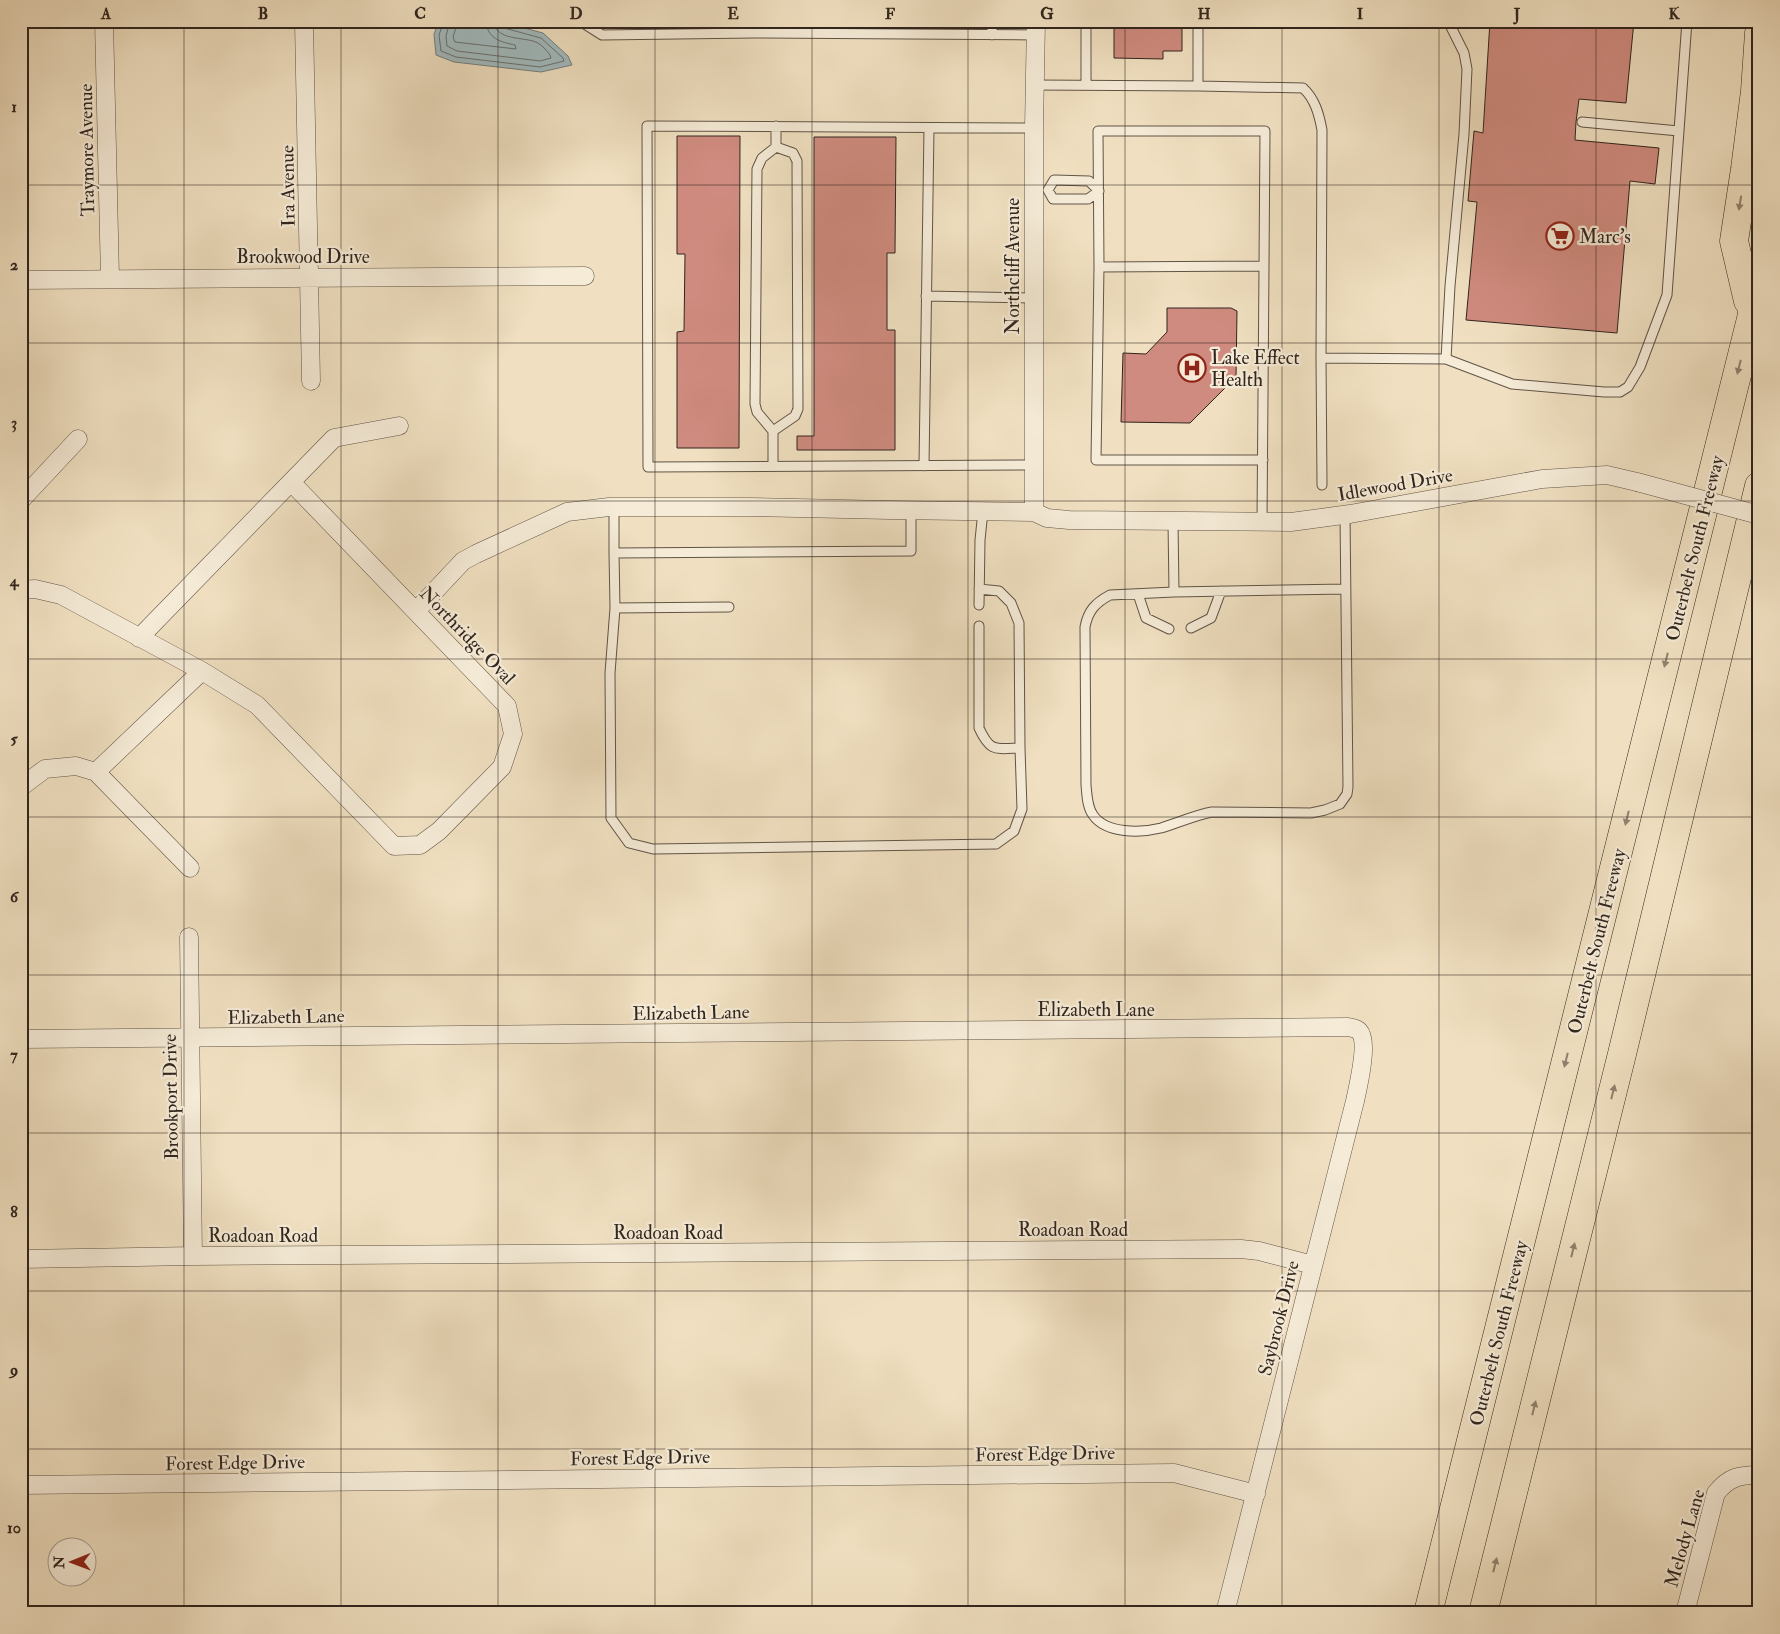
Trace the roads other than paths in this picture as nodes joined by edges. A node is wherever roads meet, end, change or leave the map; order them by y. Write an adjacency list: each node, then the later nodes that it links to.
1 (104, 21): 28 (street, Traymore Avenue)
2 (304, 21): 27 (street, Ira Avenue)
3 (580, 21): 11 (lane)
4 (992, 21): 11 (lane)
5 (1086, 21): 13 (lane)
6 (1198, 21): 14 (lane)
7 (1448, 21): 34 (lane)
8 (1687, 21): 19 (lane)
9 (1036, 28): 11 (lane); 12 (street, Northcliff Avenue)
10 (1759, 33): 32 (highway, one-way to 32)
11 (992, 35)
12 (1035, 85): 13 (lane); 18 (street, Northcliff Avenue)
13 (1086, 85): 14 (lane)
14 (1198, 86): 33 (lane)
15 (1582, 122): 19 (lane)
16 (776, 126): 17 (lane); 20 (lane); 41 (lane)
17 (929, 128): 18 (lane); 30 (lane)
18 (1034, 128): 21 (street, Northcliff Avenue)
19 (1679, 131): 34 (lane)
20 (776, 146): 37 (lane); 37 (lane)
21 (1041, 190): 22 (lane); 22 (lane); 31 (street, Northcliff Avenue)
22 (1099, 191): 23 (lane); 24 (lane)
23 (1264, 266): 24 (lane); 39 (lane)
24 (1099, 267): 39 (lane)
25 (1759, 267): 32 (highway, Outerbelt South Freeway)
26 (585, 276): 27 (street, Brookwood Drive)
27 (310, 277): 28 (street, Brookwood Drive); 35 (street, Ira Avenue)
28 (110, 278): 29 (street, Brookwood Drive)
29 (21, 280)
30 (926, 296): 31 (lane); 42 (lane)
31 (1034, 298): 40 (street, Northcliff Avenue)
32 (1751, 318): 86 (highway, Outerbelt South Freeway, one-way to 86)
33 (1321, 358): 34 (lane); 44 (lane)
34 (1446, 359)
35 (311, 381)
36 (399, 426): 43 (street)
37 (773, 431): 41 (lane)
38 (78, 439): 46 (street)
39 (1263, 460): 54 (lane)
40 (1034, 465): 42 (lane); 50 (street, Northcliff Avenue)
41 (773, 466): 42 (lane)
42 (924, 466)
43 (291, 482): 65 (street, Northridge Oval); 69 (street)
44 (1322, 485)
45 (1759, 486): 87 (highway, one-way to 45)
46 (21, 500)
47 (614, 507): 48 (street, Idlewood Drive); 55 (lane); 65 (street, Idlewood Drive)
48 (911, 511): 49 (street, Idlewood Drive); 55 (lane)
49 (983, 511): 50 (street, Idlewood Drive); 56 (lane)
50 (1034, 512): 53 (street, Idlewood Drive)
51 (1344, 515): 52 (street, Idlewood Drive, bridge); 54 (street, Idlewood Drive); 57 (lane)
52 (1759, 516)
53 (1174, 522): 54 (street, Idlewood Drive); 60 (lane)
54 (1262, 522)
55 (614, 553): 64 (lane)
56 (979, 589): 62 (lane); 71 (lane)
57 (1346, 589): 59 (lane); 61 (lane)
58 (21, 590): 69 (street, Northridge Oval)
59 (1221, 591): 60 (lane); 67 (lane)
60 (1174, 592): 61 (lane)
61 (1138, 594): 68 (lane)
62 (979, 605)
63 (728, 607): 64 (lane)
64 (615, 608): 71 (lane)
65 (416, 611): 70 (street, Northridge Oval)
66 (979, 626): 71 (lane)
67 (1191, 628)
68 (1169, 629)
69 (139, 638): 70 (street, Northridge Oval)
70 (202, 671): 72 (street)
71 (1020, 748)
72 (96, 772): 73 (street); 74 (street)
73 (21, 787)
74 (190, 868)
75 (189, 937): 77 (street, Brookport Drive)
76 (1360, 1032): 77 (street, Elizabeth Lane); 81 (street, Saybrook Drive)
77 (190, 1038): 78 (street, Elizabeth Lane); 79 (street, Brookport Drive)
78 (21, 1039)
79 (194, 1256): 80 (street, Roadoan Road); 81 (street, Roadoan Road)
80 (21, 1260)
81 (1313, 1265): 84 (street, Saybrook Drive)
82 (1759, 1475): 88 (street, Melody Lane)
83 (21, 1485): 84 (street, Forest Edge Drive)
84 (1256, 1494): 85 (street, Saybrook Drive)
85 (1225, 1613)
86 (1428, 1613)
87 (1483, 1613)
88 (1685, 1613)

